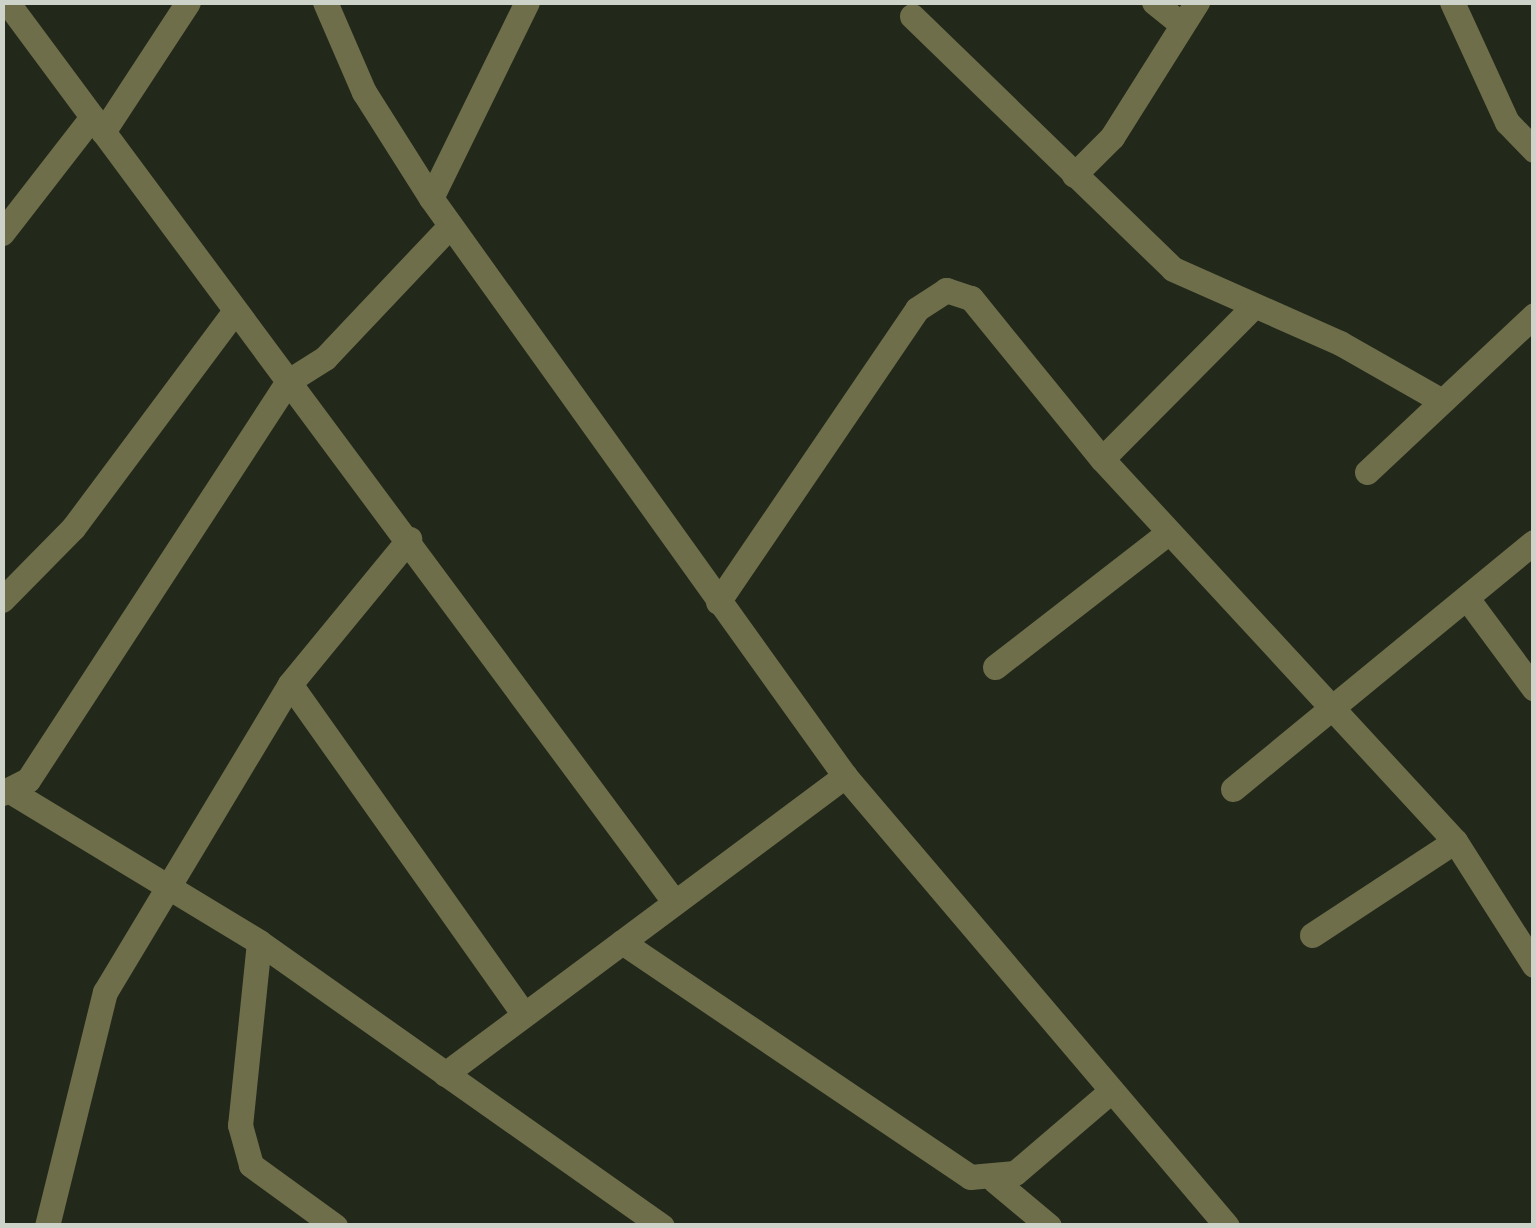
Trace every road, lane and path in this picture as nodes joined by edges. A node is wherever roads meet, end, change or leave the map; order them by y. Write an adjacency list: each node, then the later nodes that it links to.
1 (7, 2): 10 (street)
2 (188, 2): 10 (street)
3 (326, 2): 13 (street)
4 (527, 2): 13 (street)
5 (1154, 2): 9 (street)
6 (1197, 2): 9 (street)
7 (1452, 2): 11 (street)
8 (912, 16): 12 (street)
9 (1182, 26): 12 (street)
10 (97, 125): 15 (street); 17 (street)
11 (1534, 150)
12 (1074, 175): 16 (street)
13 (431, 198): 14 (street)
14 (450, 226): 19 (street); 28 (street)
15 (4, 229)
16 (1254, 306): 20 (street); 21 (street)
17 (235, 311): 19 (street); 26 (street)
18 (1534, 314): 20 (street)
19 (287, 382): 24 (street); 35 (street)
20 (1442, 401): 22 (street)
21 (1102, 458): 23 (street); 28 (street)
22 (1367, 472)
23 (1169, 532): 29 (street); 32 (street)
24 (409, 539): 30 (street); 38 (street)
25 (1534, 542): 27 (street)
26 (2, 600)
27 (1470, 601): 31 (street); 32 (street)
28 (718, 602): 33 (street)
29 (995, 666)
30 (290, 684): 37 (street); 43 (street)
31 (1534, 689)
32 (1338, 708): 34 (street); 36 (street)
33 (845, 776): 38 (street); 45 (street)
34 (1233, 789)
35 (6, 792): 37 (street)
36 (1455, 841): 39 (street); 42 (street)
37 (166, 884): 40 (street); 47 (street)
38 (674, 900): 41 (street)
39 (1312, 935)
40 (259, 942): 44 (street); 48 (street)
41 (622, 942): 43 (street); 46 (street)
42 (1534, 966)
43 (524, 1015): 44 (street)
44 (445, 1074): 49 (street)
45 (1110, 1092): 46 (street); 51 (street)
46 (995, 1181): 50 (street)
47 (47, 1226)
48 (335, 1226)
49 (662, 1226)
50 (1049, 1226)
51 (1227, 1226)

